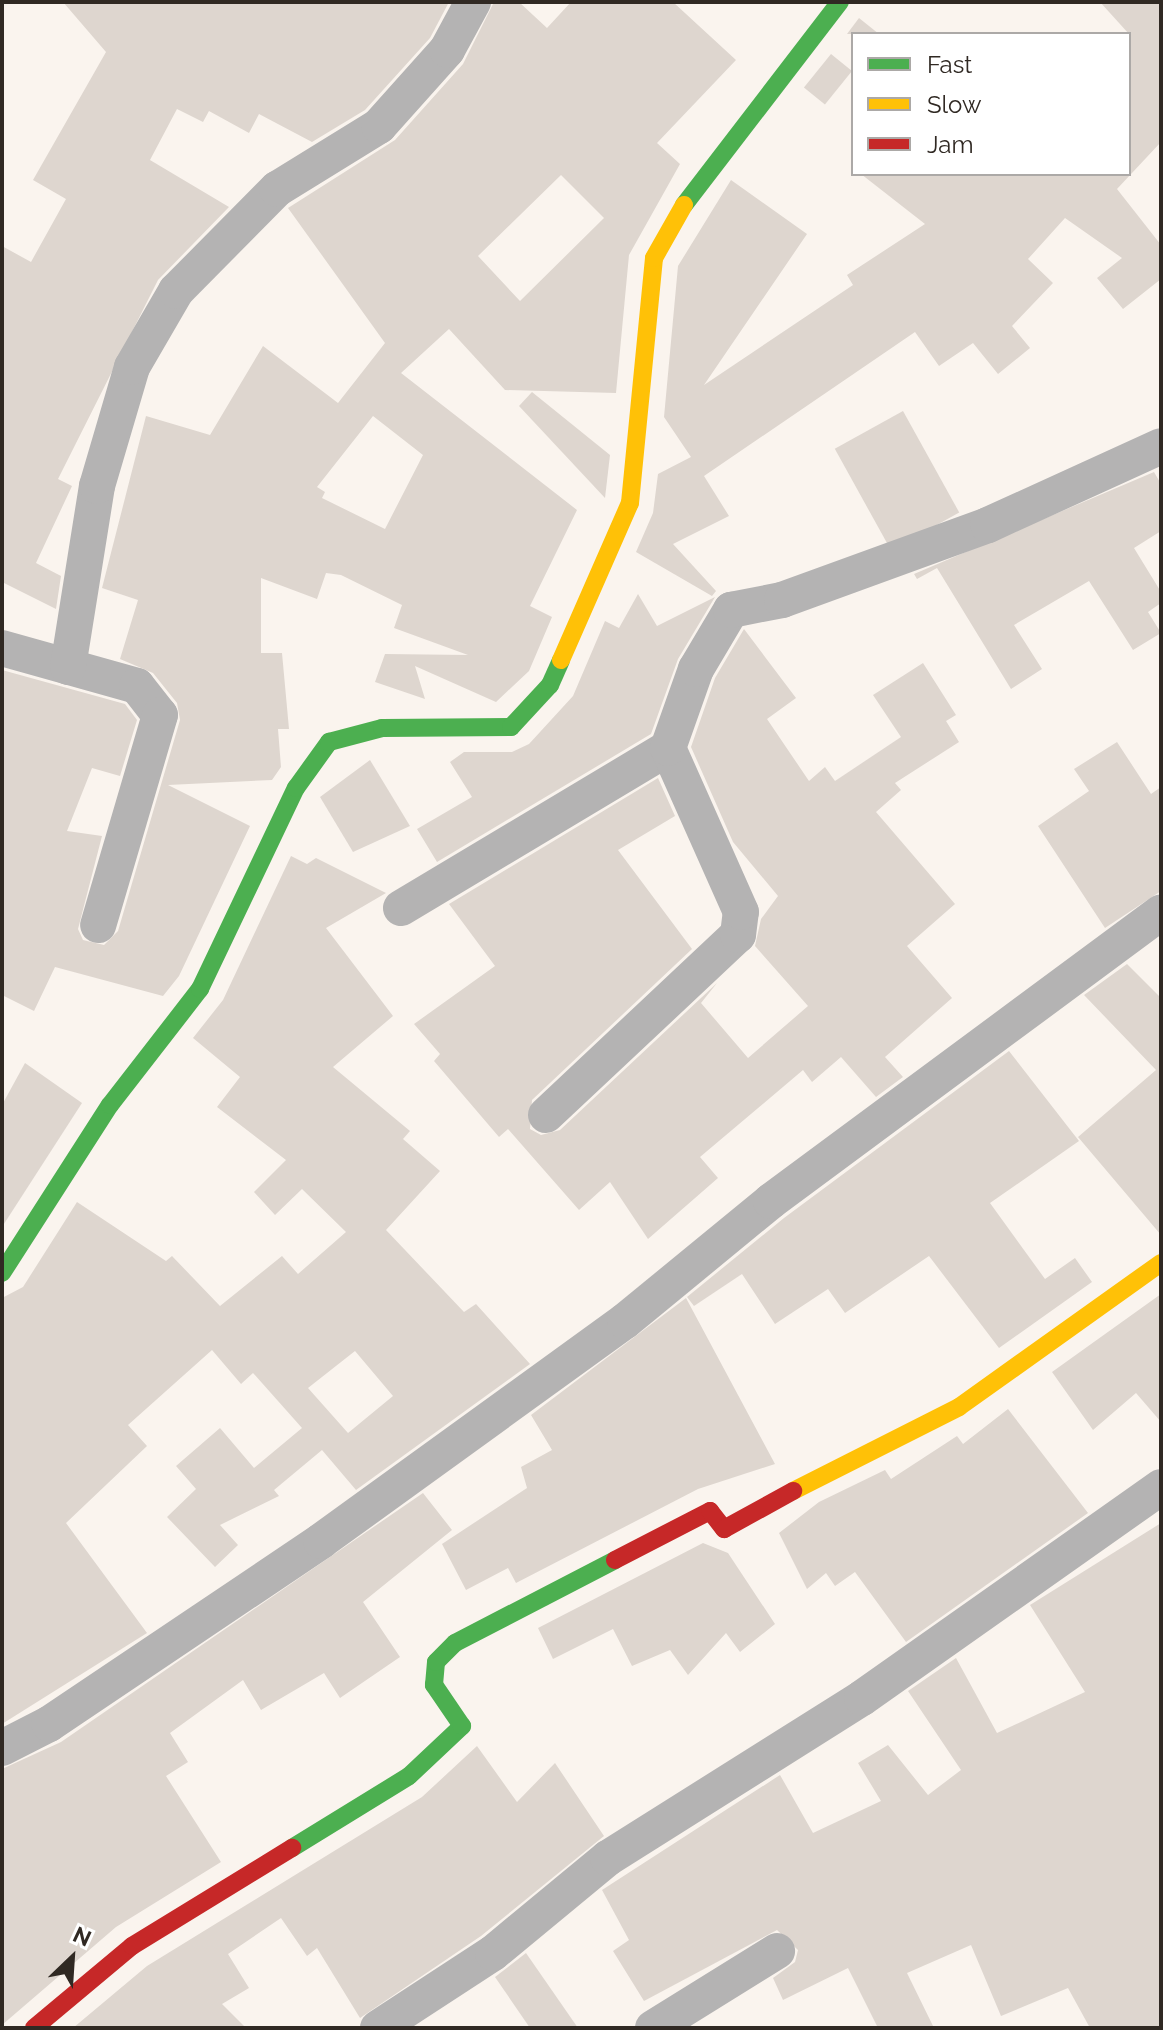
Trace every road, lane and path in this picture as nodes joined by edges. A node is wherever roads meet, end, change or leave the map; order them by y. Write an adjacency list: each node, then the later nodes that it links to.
1 (473, 2): 5 (street)
2 (840, 2): 12 (street)
3 (1161, 446): 6 (street)
4 (2, 648): 5 (street)
5 (68, 667): 9 (street)
6 (668, 748): 7 (street); 10 (street)
7 (401, 908)
8 (1161, 912): 14 (street)
9 (98, 925)
10 (546, 1115)
11 (1161, 1263): 16 (street)
12 (2, 1273)
13 (1161, 1487): 17 (street)
14 (2, 1748)
15 (777, 1951): 18 (street)
16 (34, 2028)
17 (378, 2028)
18 (653, 2028)

